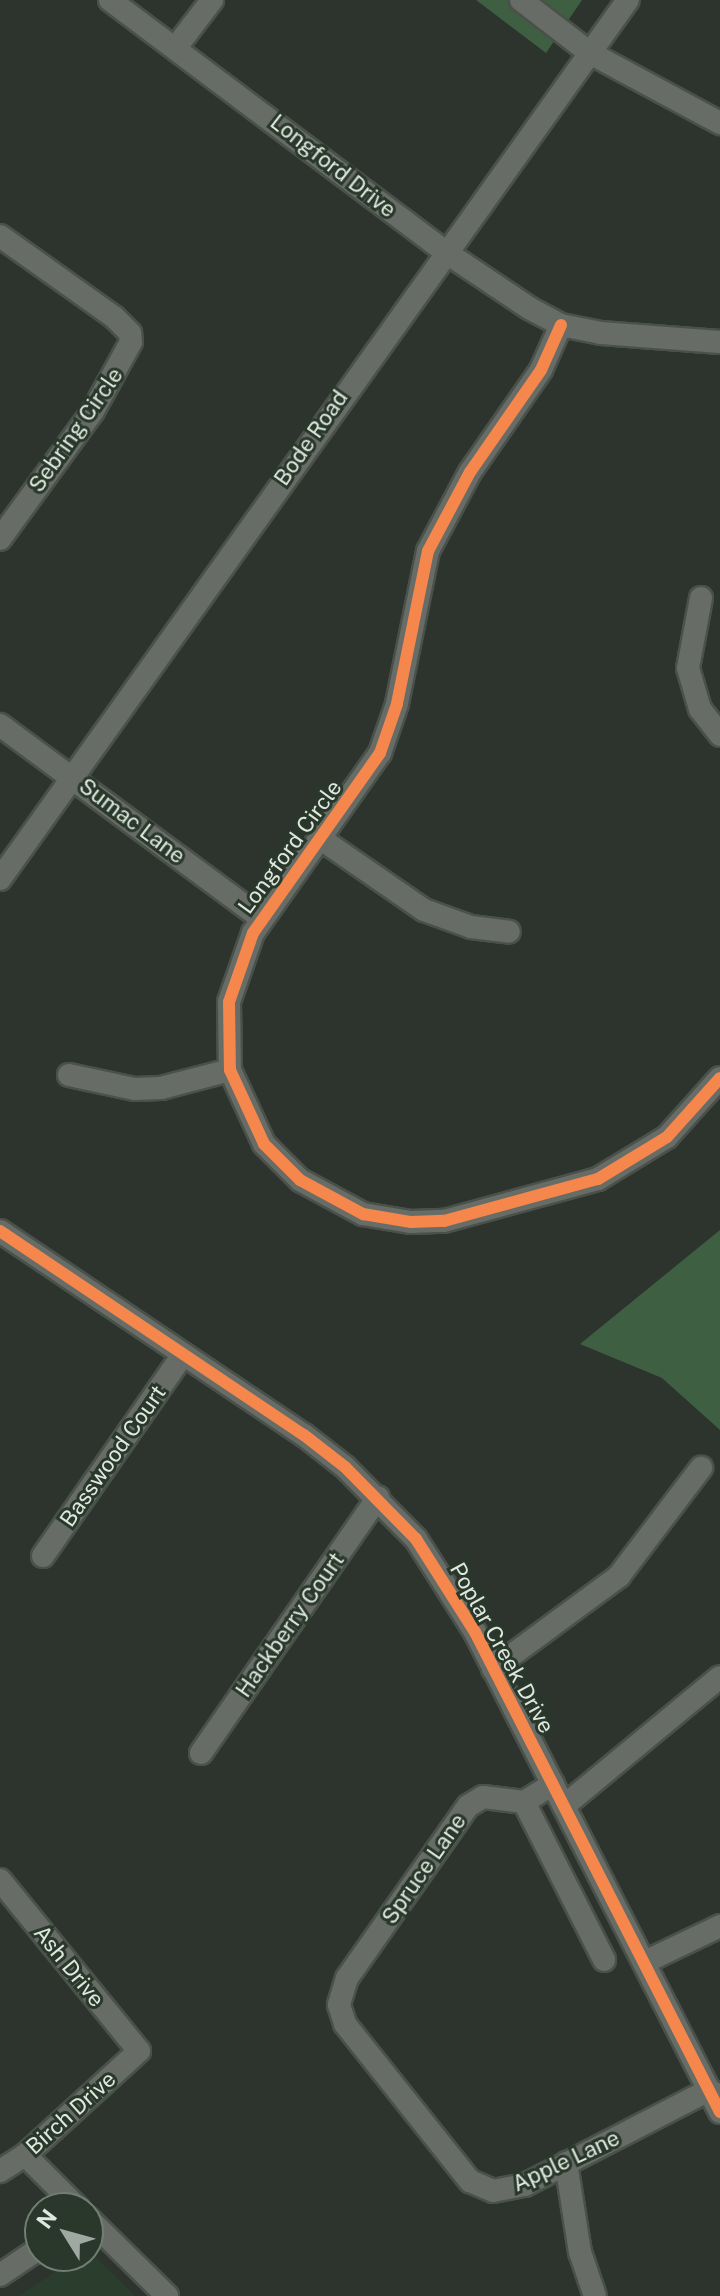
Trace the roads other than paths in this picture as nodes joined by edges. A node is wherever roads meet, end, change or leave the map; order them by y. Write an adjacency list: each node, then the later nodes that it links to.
1 (110, 0): 5 (street, Longford Drive)
2 (212, 0): 5 (street)
3 (521, 0): 6 (street)
4 (628, 0): 6 (street, Bode Road)
5 (177, 46): 9 (street, Longford Drive)
6 (590, 53): 7 (street); 9 (street, Bode Road)
7 (720, 123)
8 (0, 236): 12 (street, Sebring Circle)
9 (444, 251): 10 (street, Longford Drive); 16 (street, Bode Road)
10 (561, 325): 11 (street); 17 (street, Longford Circle)
11 (720, 342)
12 (0, 539)
13 (701, 598): 15 (street)
14 (0, 725): 16 (street, Sumac Lane)
15 (720, 735)
16 (72, 776): 18 (street, Bode Road); 19 (street, Sumac Lane)
17 (321, 839): 19 (street, Longford Circle); 20 (street)
18 (0, 879)
19 (262, 919): 21 (street, Longford Circle)
20 (509, 932)
21 (230, 1070): 22 (street); 23 (street, Longford Circle)
22 (69, 1075)
23 (720, 1078)
24 (0, 1231): 25 (street, Poplar Creek Drive)
25 (182, 1356): 27 (street, Poplar Creek Drive); 28 (street, Basswood Court)
26 (701, 1468): 29 (street)
27 (378, 1497): 29 (street, Poplar Creek Drive); 31 (street, Hackberry Court)
28 (43, 1556)
29 (493, 1669): 32 (street, Poplar Creek Drive)
30 (720, 1677): 34 (street)
31 (201, 1753)
32 (553, 1784): 33 (street); 34 (street, Poplar Creek Drive)
33 (524, 1802): 37 (street); 39 (street, Spruce Lane)
34 (564, 1806): 38 (street, Poplar Creek Drive)
35 (0, 1880): 40 (street, Ash Drive)
36 (720, 1926): 38 (street)
37 (604, 1960)
38 (645, 1962): 41 (street, Poplar Creek Drive)
39 (340, 2014): 44 (street, Apple Lane)
40 (139, 2051): 43 (street, Birch Drive)
41 (714, 2093): 42 (street, Poplar Creek Drive); 44 (street, Apple Lane)
42 (720, 2112)
43 (25, 2155): 45 (street, Birch Drive); 46 (street)
44 (566, 2163): 51 (street)
45 (0, 2171)
46 (62, 2192)
47 (104, 2234): 50 (street)
48 (24, 2259): 49 (street)
49 (0, 2275)
50 (167, 2296)
51 (595, 2296)

